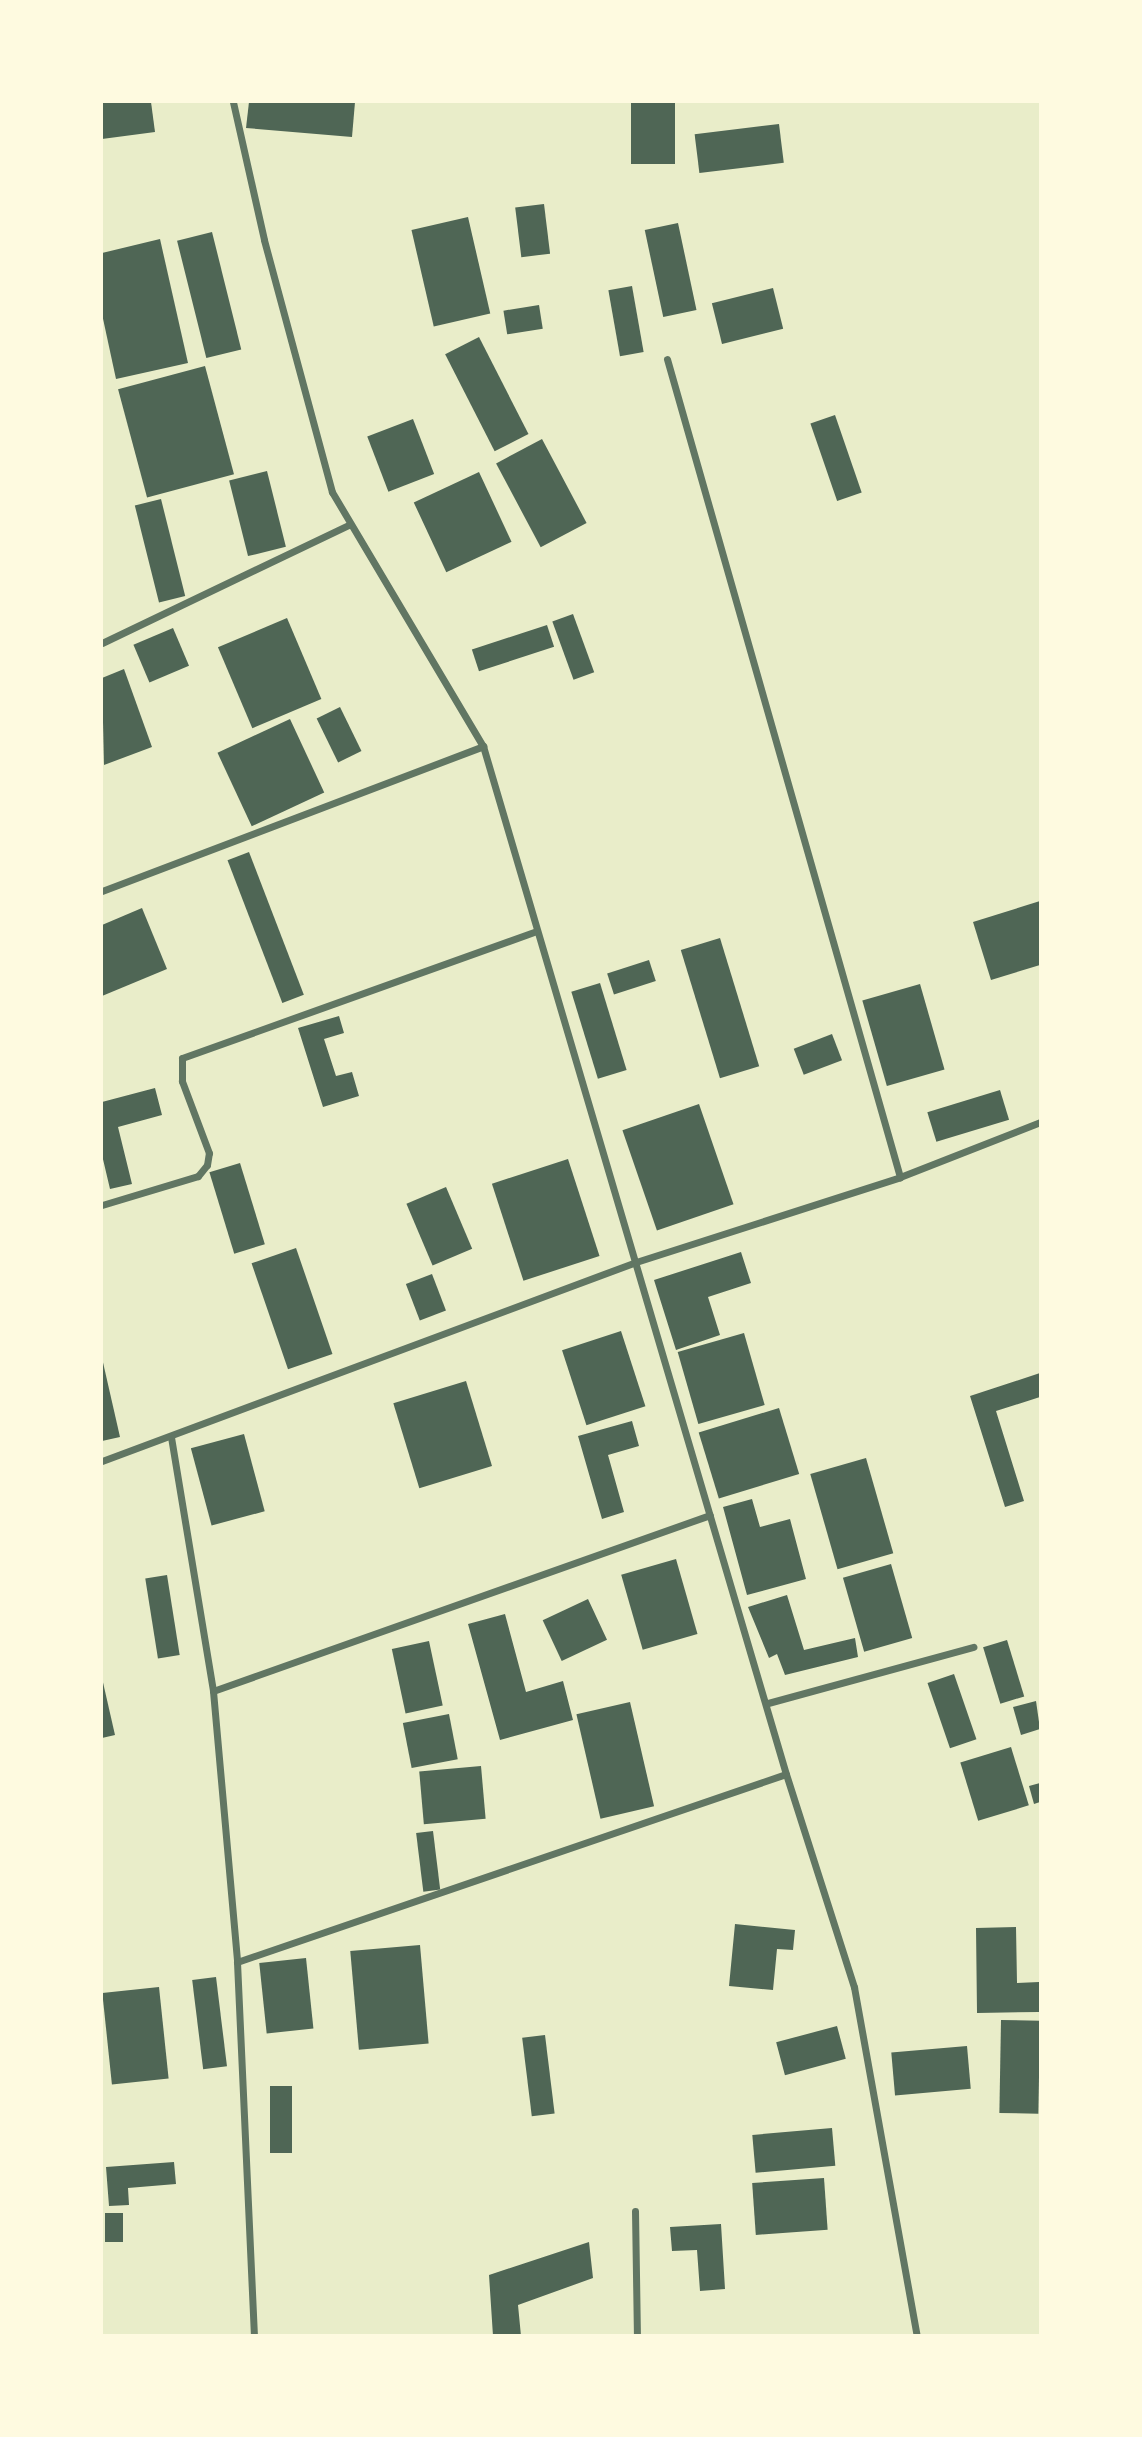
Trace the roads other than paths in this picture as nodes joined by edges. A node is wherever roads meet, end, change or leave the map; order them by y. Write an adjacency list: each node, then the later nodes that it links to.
1 (233, 102): 3 (street)
2 (667, 359): 9 (street)
3 (348, 525): 4 (street); 5 (street)
4 (102, 643)
5 (483, 746): 6 (street); 7 (street)
6 (102, 891)
7 (536, 931): 10 (street); 11 (street)
8 (1041, 1122): 9 (street)
9 (900, 1177): 11 (street)
10 (102, 1205)
11 (636, 1262): 12 (street); 14 (street)
12 (172, 1437): 13 (street); 16 (street)
13 (102, 1461)
14 (710, 1515): 16 (street); 17 (street)
15 (973, 1647): 17 (street)
16 (213, 1691): 19 (street)
17 (768, 1703): 18 (street)
18 (786, 1773): 19 (street); 23 (street)
19 (237, 1962): 21 (street)
20 (635, 2211): 22 (street)
21 (254, 2336)
22 (636, 2336)
23 (917, 2336)

